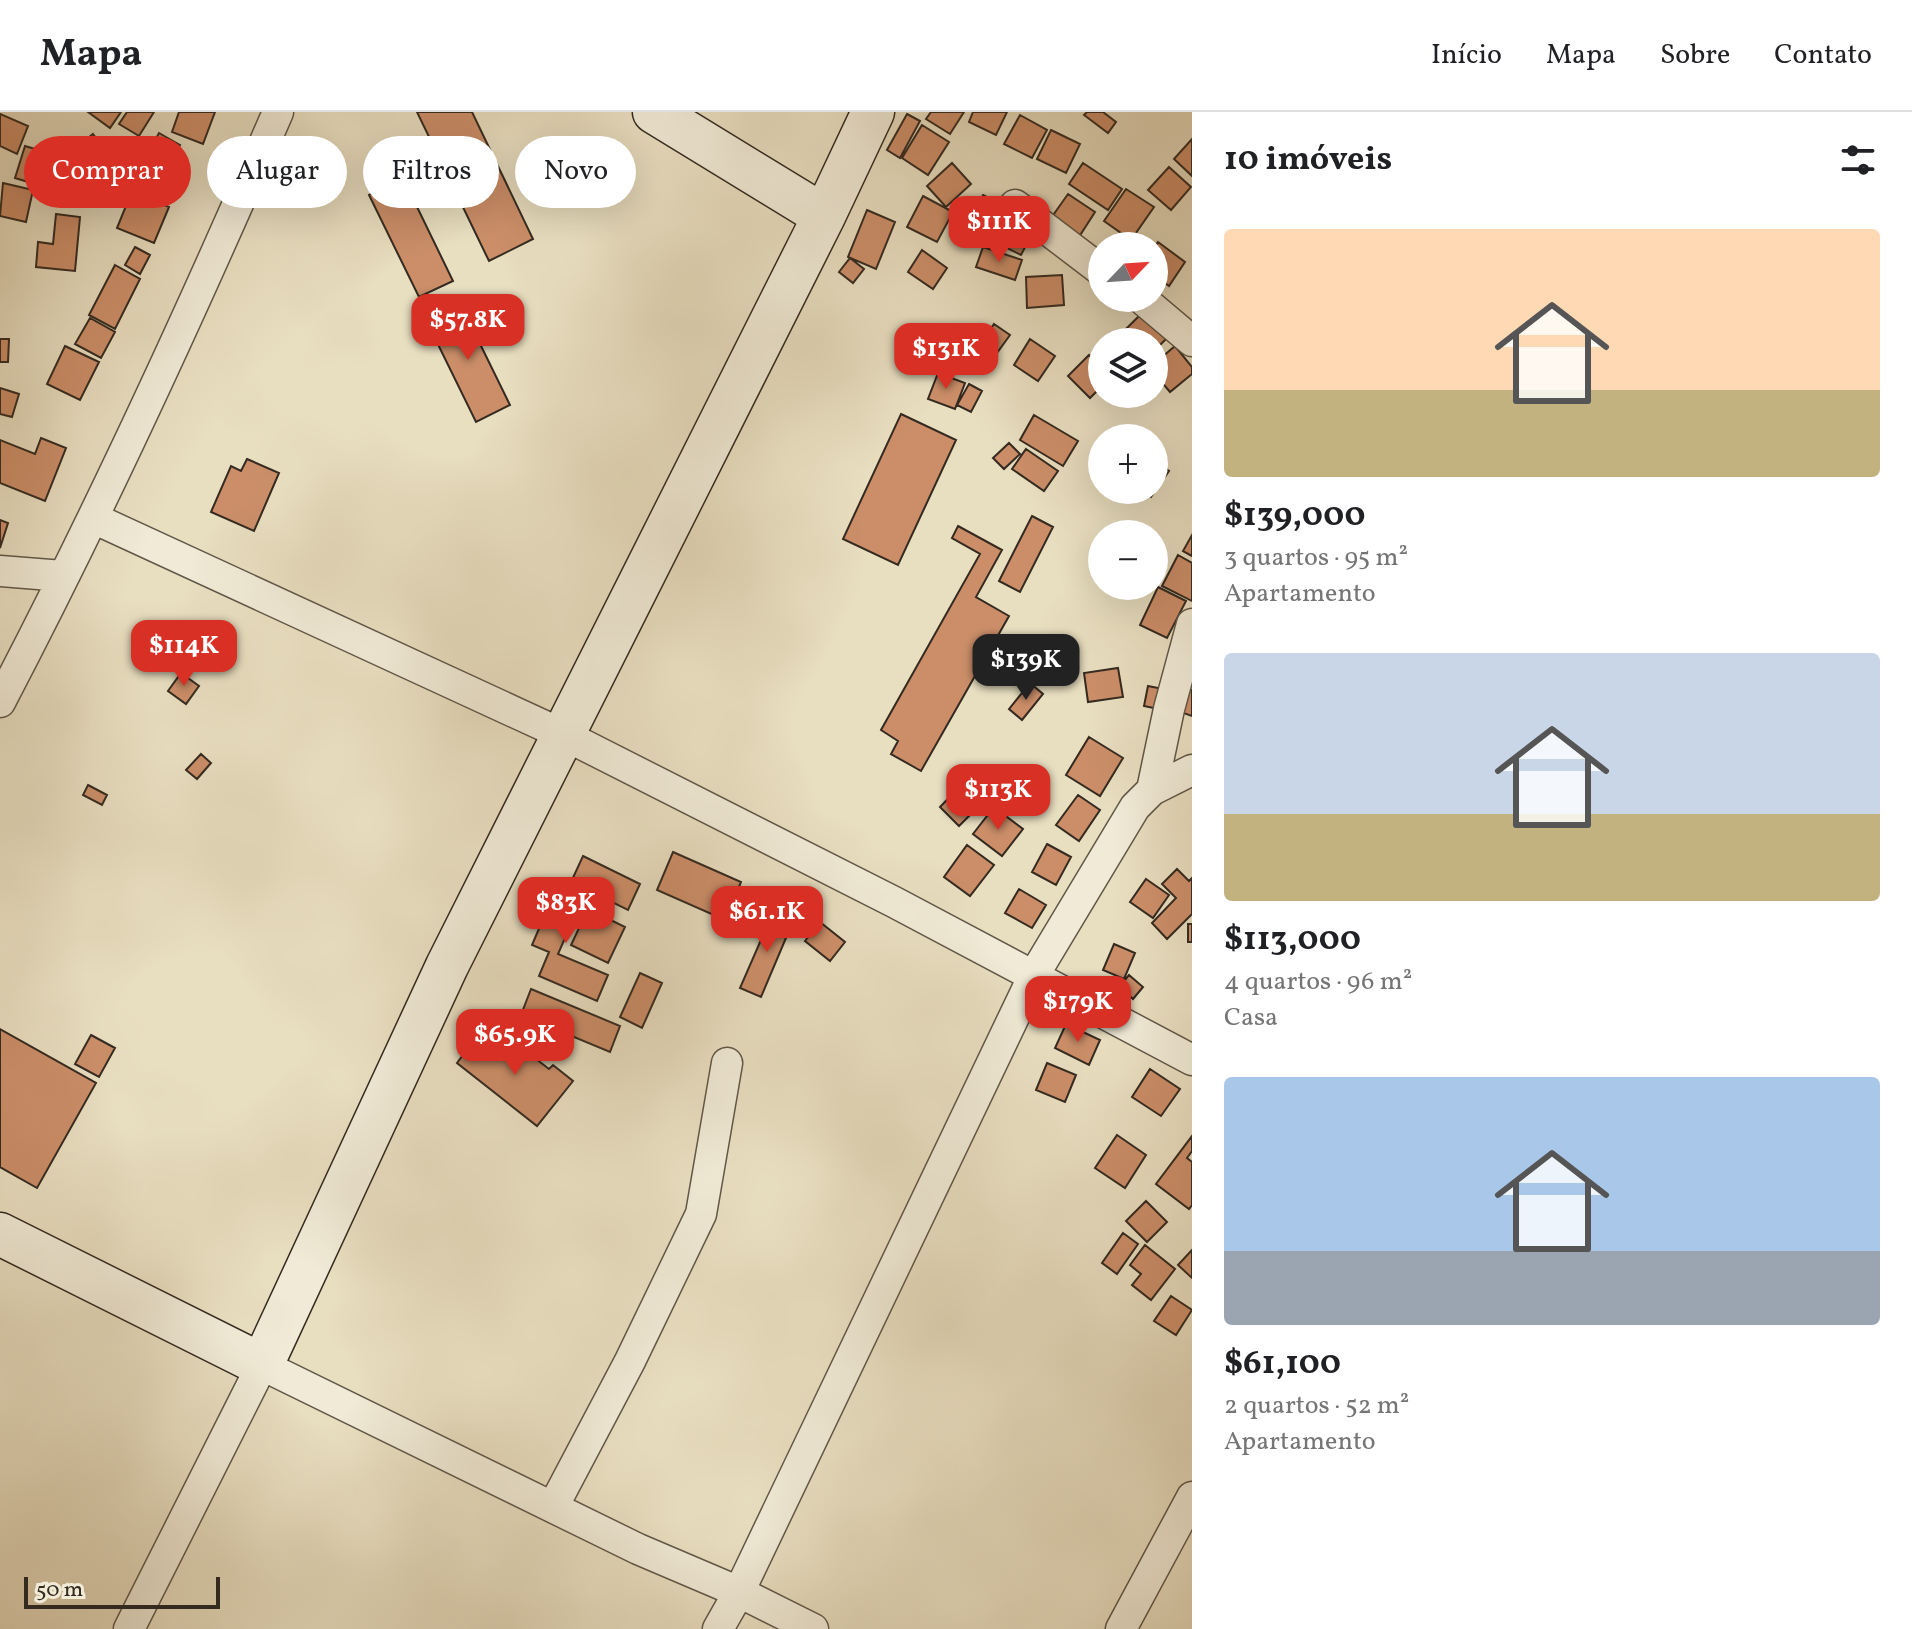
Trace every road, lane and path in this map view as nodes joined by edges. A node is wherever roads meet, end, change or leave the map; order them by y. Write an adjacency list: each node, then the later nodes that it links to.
1 (278, 112): 9 (street)
2 (654, 112): 5 (main road)
3 (873, 112): 5 (main road)
4 (1015, 205): 6 (street)
5 (824, 216): 15 (main road)
6 (1088, 260)
7 (1158, 312): 8 (street)
8 (1192, 341)
9 (93, 518): 11 (street); 15 (street)
10 (0, 571): 11 (street)
11 (63, 576): 13 (street)
12 (1192, 624): 17 (street)
13 (8, 668): 14 (street)
14 (0, 702)
15 (564, 735): 18 (street); 22 (main road)
16 (1192, 770): 17 (street)
17 (1152, 790): 18 (street)
18 (1034, 975): 19 (street); 25 (street)
19 (1192, 1060)
20 (727, 1063): 24 (street)
21 (0, 1234): 22 (main road)
22 (262, 1365): 24 (street); 26 (street)
23 (1192, 1497): 29 (street)
24 (553, 1507): 25 (street)
25 (739, 1592): 27 (street); 28 (street)
26 (129, 1629)
27 (718, 1629)
28 (813, 1629)
29 (1121, 1629)

